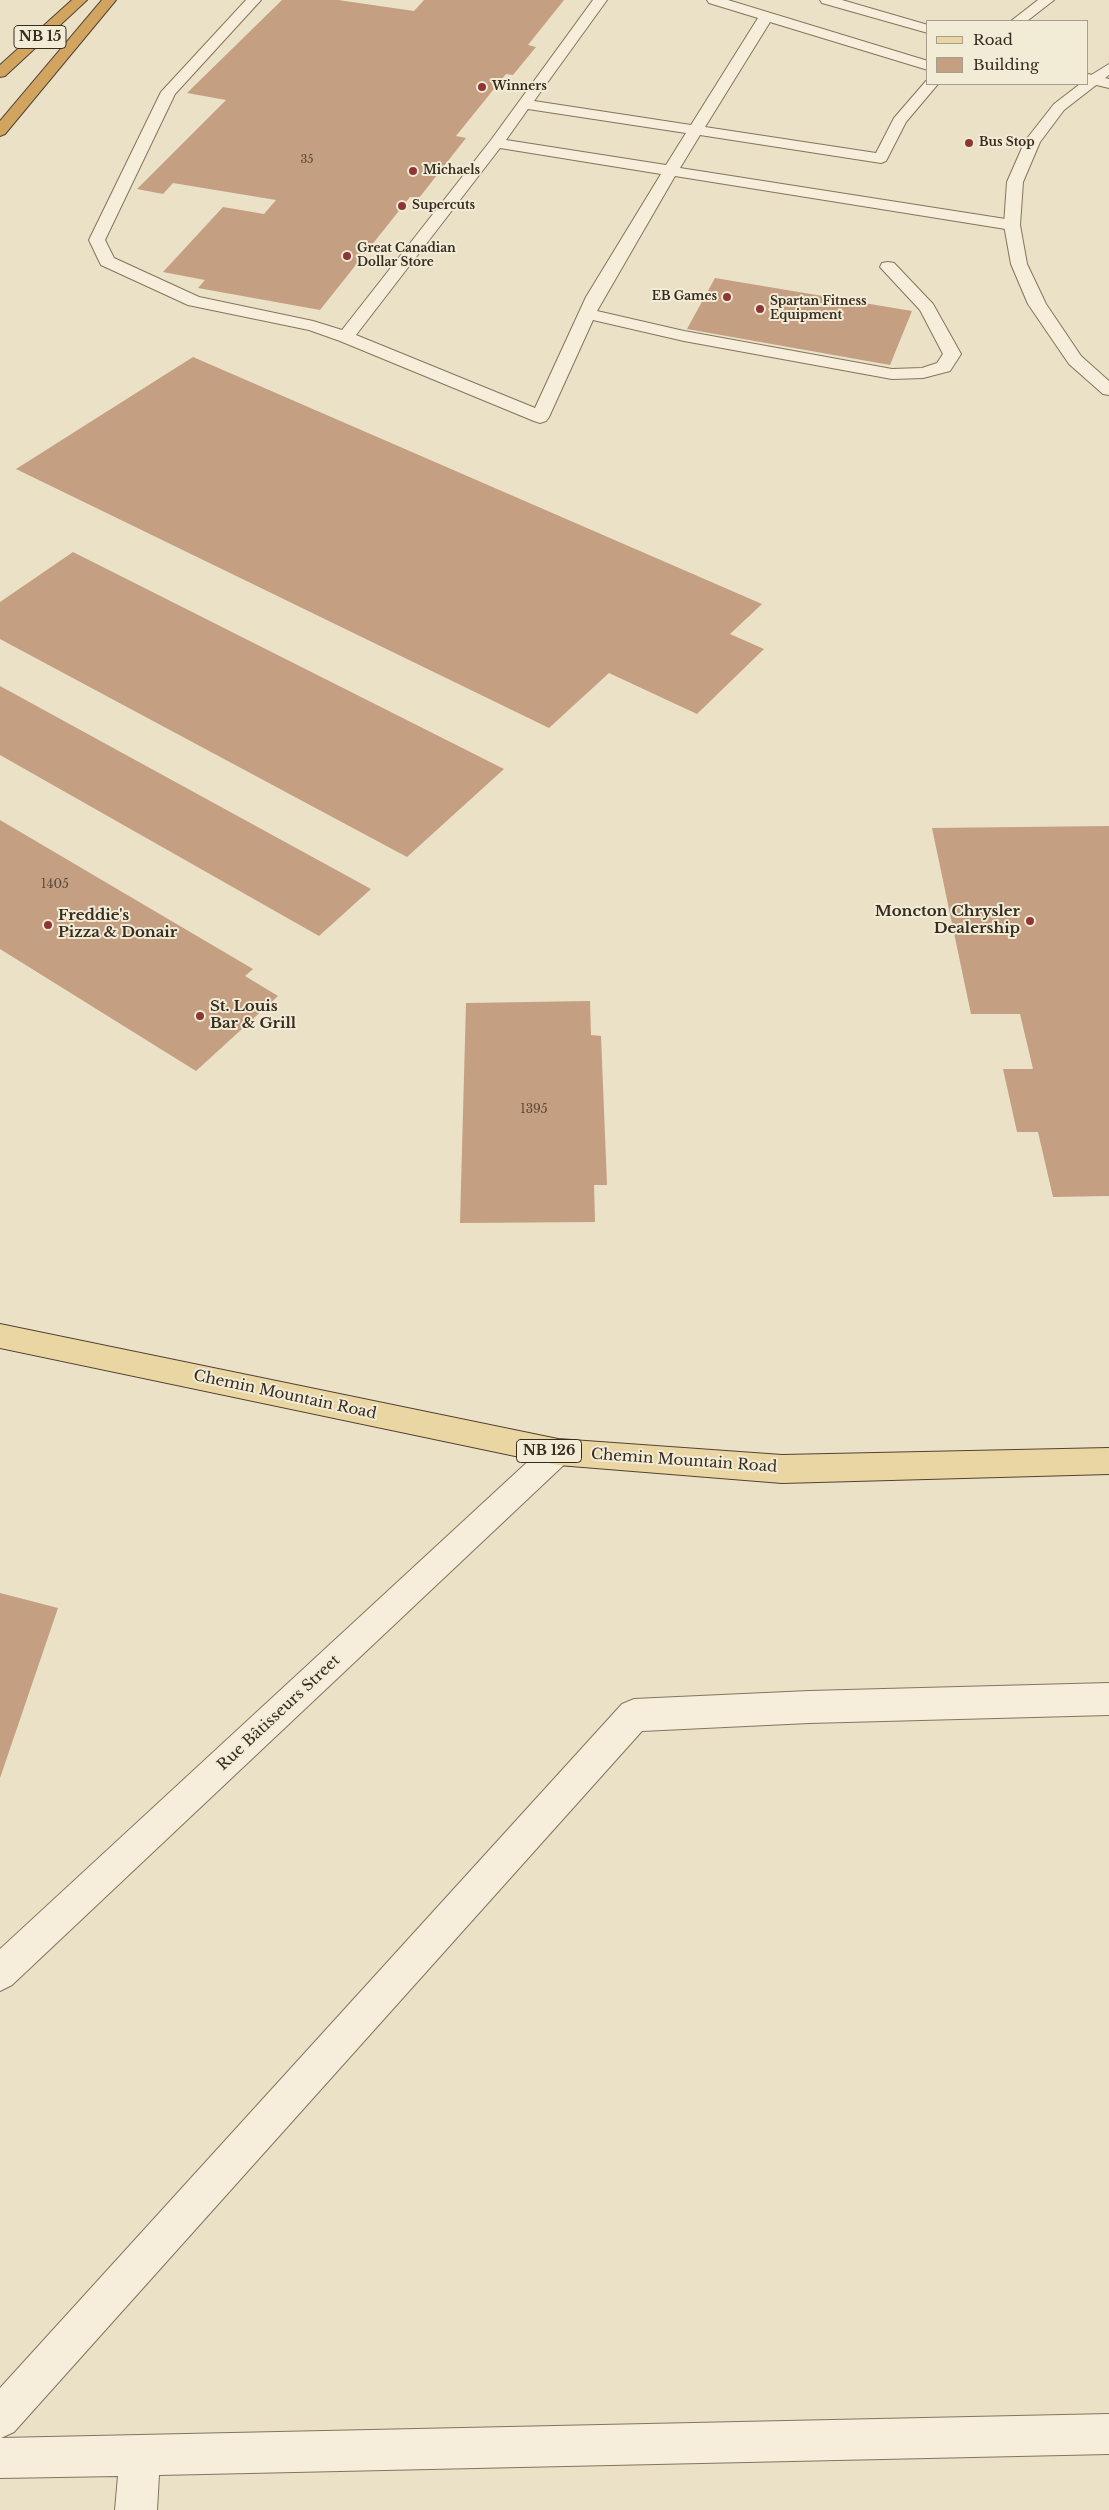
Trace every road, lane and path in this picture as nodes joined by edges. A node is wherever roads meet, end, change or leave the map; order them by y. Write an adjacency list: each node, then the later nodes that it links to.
1 (80, 0): 13 (highway, NB 15)
2 (109, 0): 17 (highway)
3 (254, 0): 24 (street)
4 (600, 0): 16 (street)
5 (714, 0): 8 (street)
6 (828, 0): 10 (street)
7 (1047, 0): 9 (street)
8 (766, 16): 11 (street); 18 (street)
9 (1019, 20)
10 (926, 28)
11 (926, 65)
12 (1109, 68): 14 (street)
13 (0, 73)
14 (1097, 80): 21 (street)
15 (930, 85): 18 (street)
16 (524, 104): 18 (street); 19 (street)
17 (0, 130)
18 (695, 130): 20 (street)
19 (496, 143): 20 (street); 24 (street)
20 (670, 170): 21 (street); 23 (street)
21 (1012, 225): 25 (street)
22 (888, 267): 23 (street)
23 (587, 314): 24 (street)
24 (346, 337)
25 (1109, 390)
26 (0, 1336): 27 (main road, Chemin Mountain Road / NB 126)
27 (558, 1452): 28 (main road, Chemin Mountain Road / NB 126); 30 (street, Rue Bâtisseurs Street)
28 (1109, 1461)
29 (1109, 1698): 31 (street)
30 (0, 1973)
31 (0, 2418)
32 (1109, 2434): 33 (street)
33 (140, 2455): 34 (street); 35 (street)
34 (0, 2458)
35 (136, 2510)

